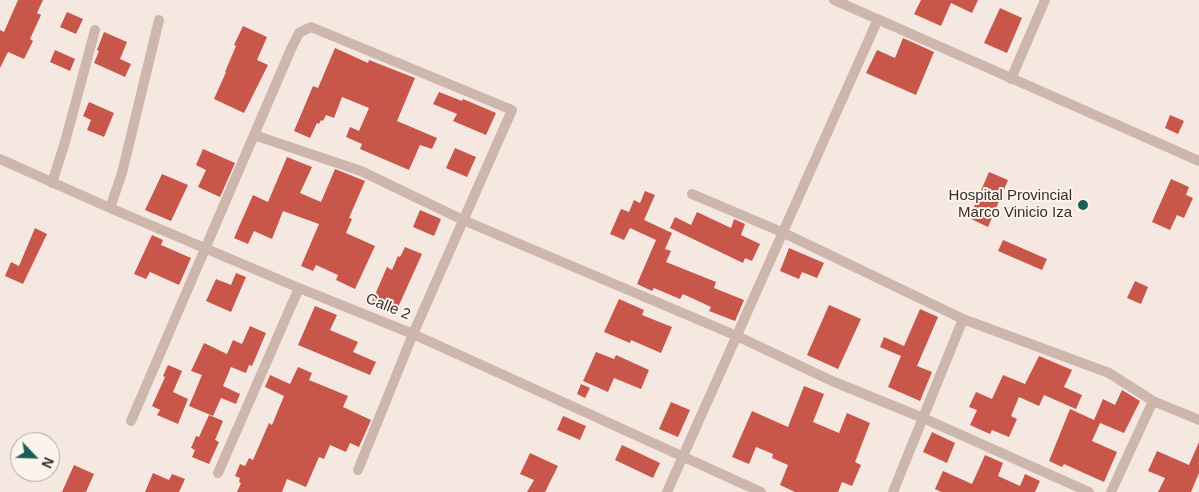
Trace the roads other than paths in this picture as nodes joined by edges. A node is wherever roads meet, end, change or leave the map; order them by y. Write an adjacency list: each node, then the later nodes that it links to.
1 (834, 0): 3 (street)
2 (1045, 0): 6 (street)
3 (878, 19): 6 (street); 14 (street)
4 (159, 20): 12 (street)
5 (95, 30): 10 (street)
6 (1011, 79): 9 (street)
7 (254, 135): 13 (street); 13 (street); 15 (street)
8 (0, 159): 10 (street, Calle 2)
9 (1199, 161)
10 (52, 183): 12 (street, Calle 2)
11 (692, 194): 14 (street)
12 (110, 208): 15 (street, Calle 2)
13 (463, 220): 18 (street); 19 (street)
14 (784, 233): 17 (street); 19 (street)
15 (205, 247): 16 (street, Calle 2); 23 (street)
16 (299, 288): 18 (street, Calle 2); 26 (street)
17 (963, 319): 20 (street); 21 (street)
18 (413, 334): 24 (street, Calle 2); 25 (street)
19 (736, 336): 21 (street); 24 (street)
20 (1153, 401): 22 (street); 31 (street)
21 (923, 418): 29 (street); 30 (street)
22 (1199, 420)
23 (131, 421)
24 (683, 455): 27 (street); 28 (street, Calle 2)
25 (358, 470)
26 (218, 473)
27 (667, 492)
28 (761, 492)
29 (892, 492)
30 (1089, 492)
31 (1111, 492)

